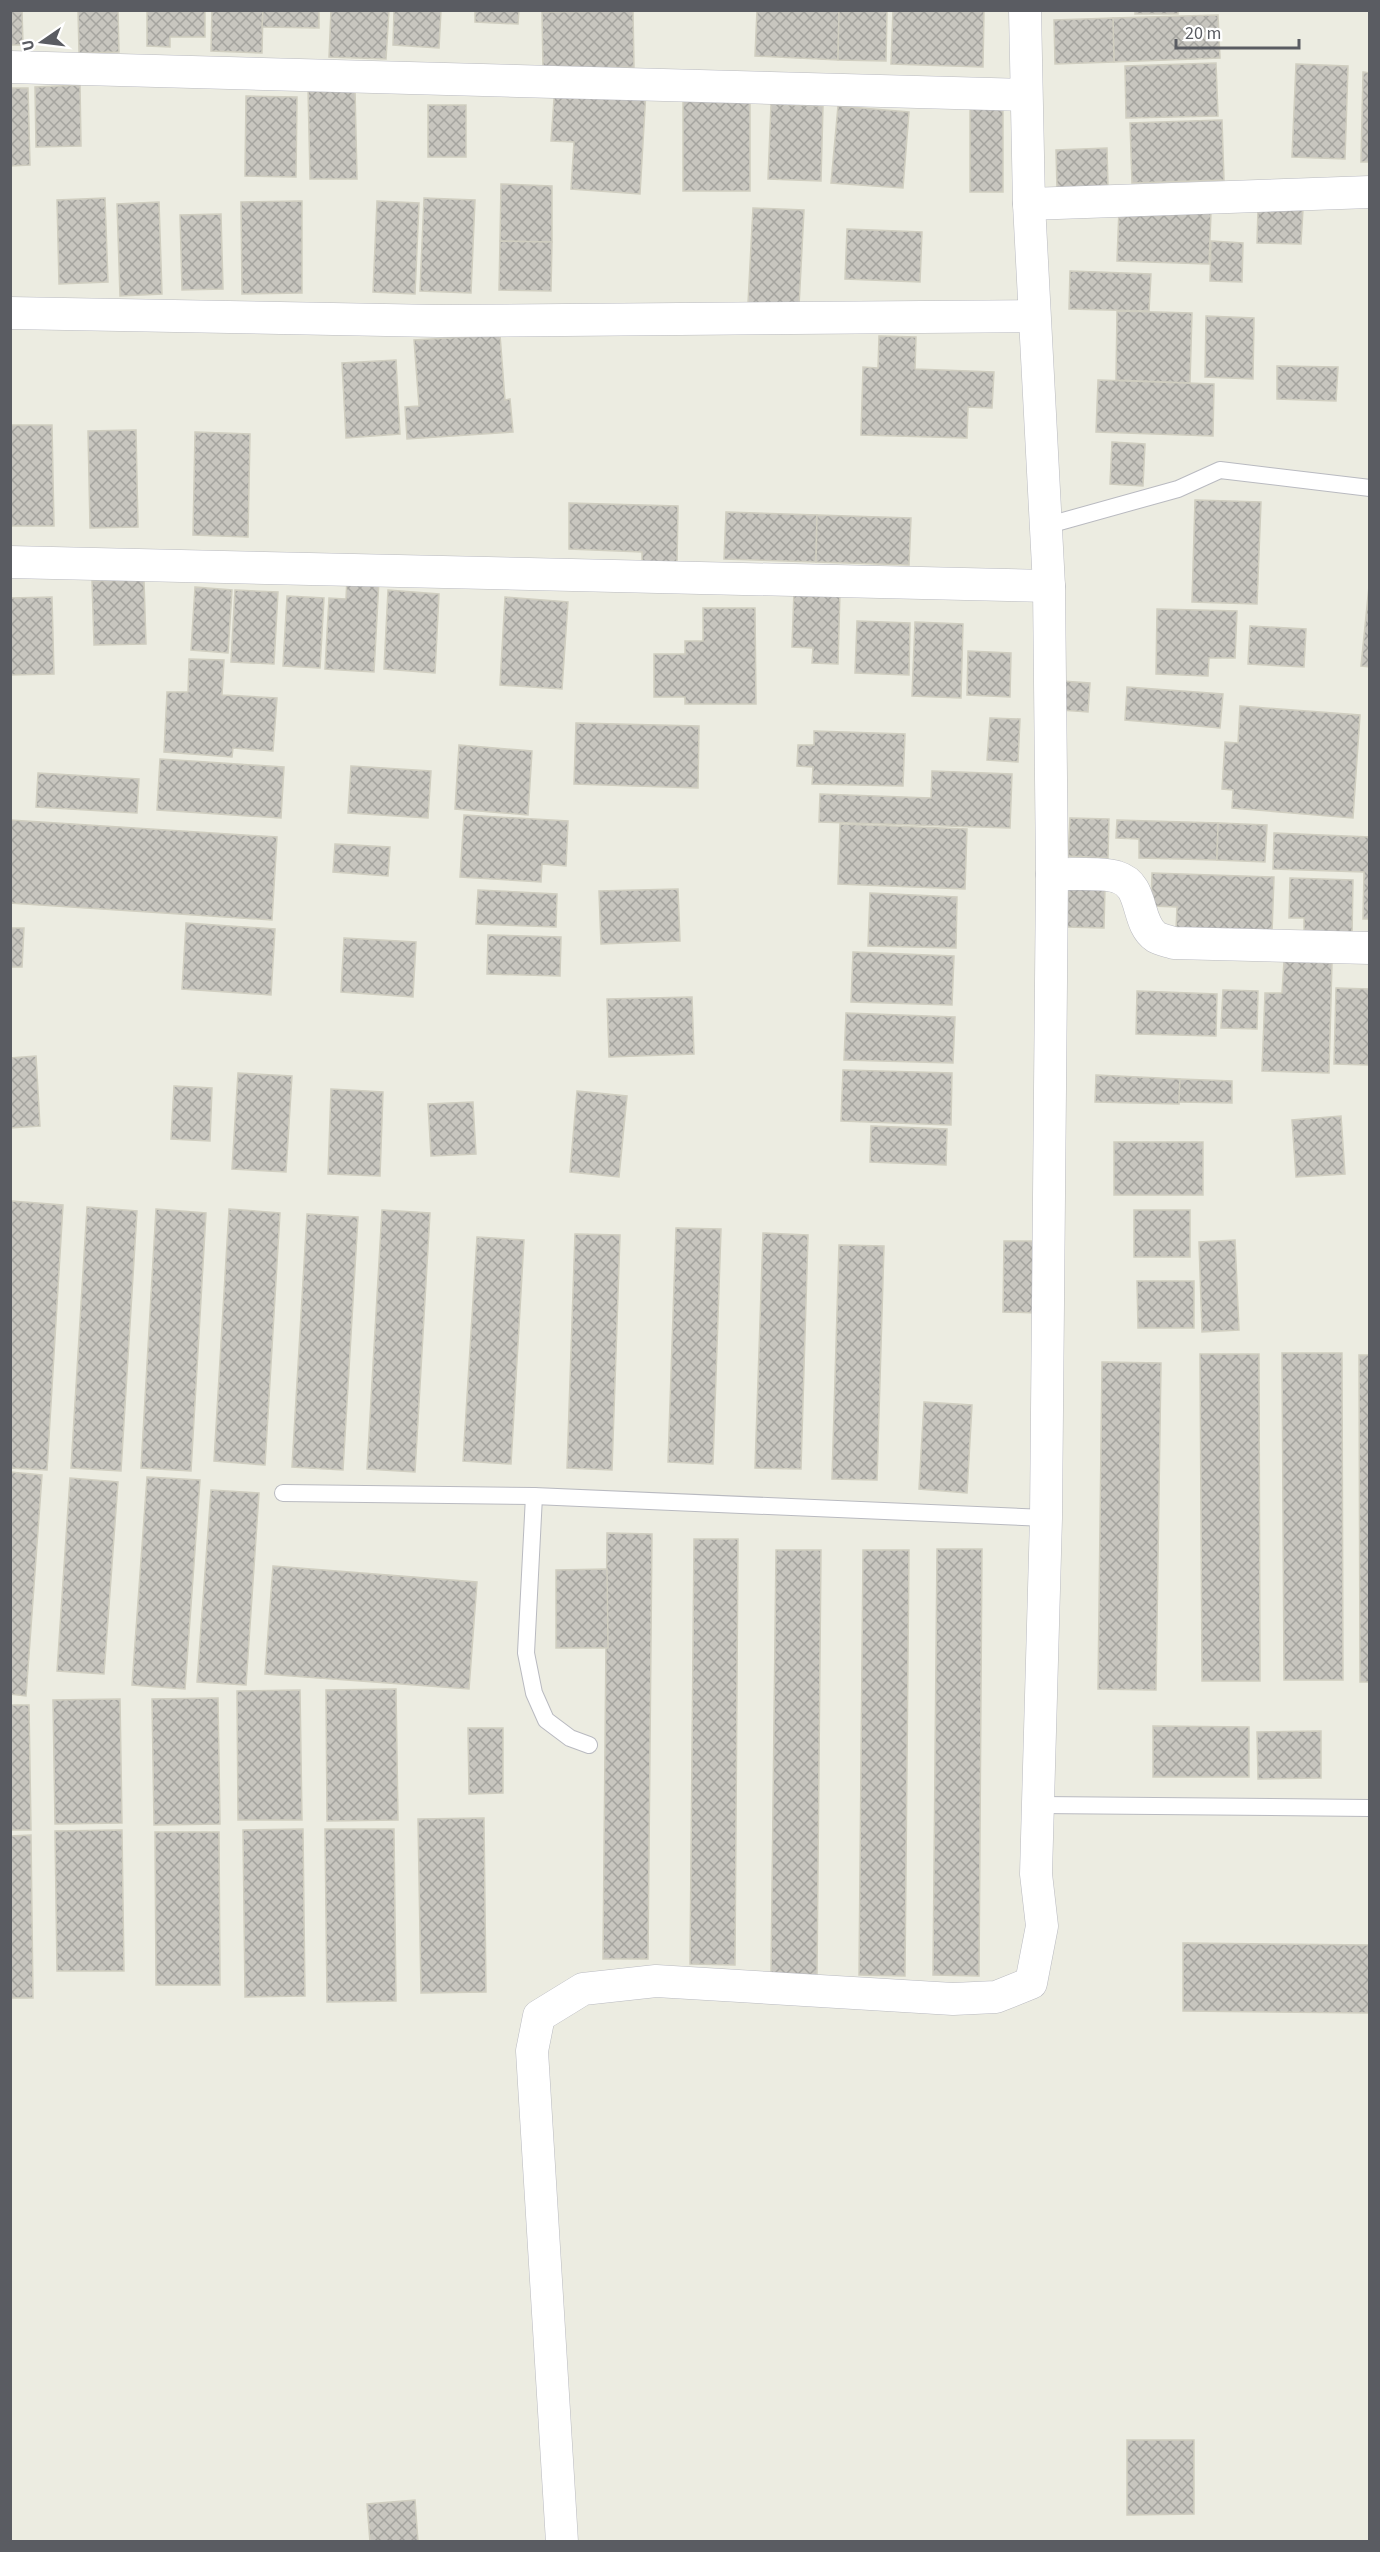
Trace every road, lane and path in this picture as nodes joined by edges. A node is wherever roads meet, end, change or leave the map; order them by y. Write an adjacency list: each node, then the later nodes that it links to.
1 (1025, 10): 3 (street)
2 (10, 67): 3 (street)
3 (1026, 95): 5 (street)
4 (1370, 192): 5 (street)
5 (1029, 204): 7 (street)
6 (10, 313): 7 (street)
7 (1034, 316): 9 (street)
8 (1370, 488): 9 (lane)
9 (1045, 526): 11 (street)
10 (10, 562): 11 (street)
11 (1049, 586): 12 (street)
12 (1052, 874): 13 (street); 16 (street)
13 (1370, 948)
14 (283, 1493): 15 (lane)
15 (534, 1496): 16 (lane); 17 (lane)
16 (1046, 1518): 18 (street)
17 (589, 1745)
18 (1039, 1805): 19 (lane); 20 (street)
19 (1370, 1808)
20 (562, 2541)

